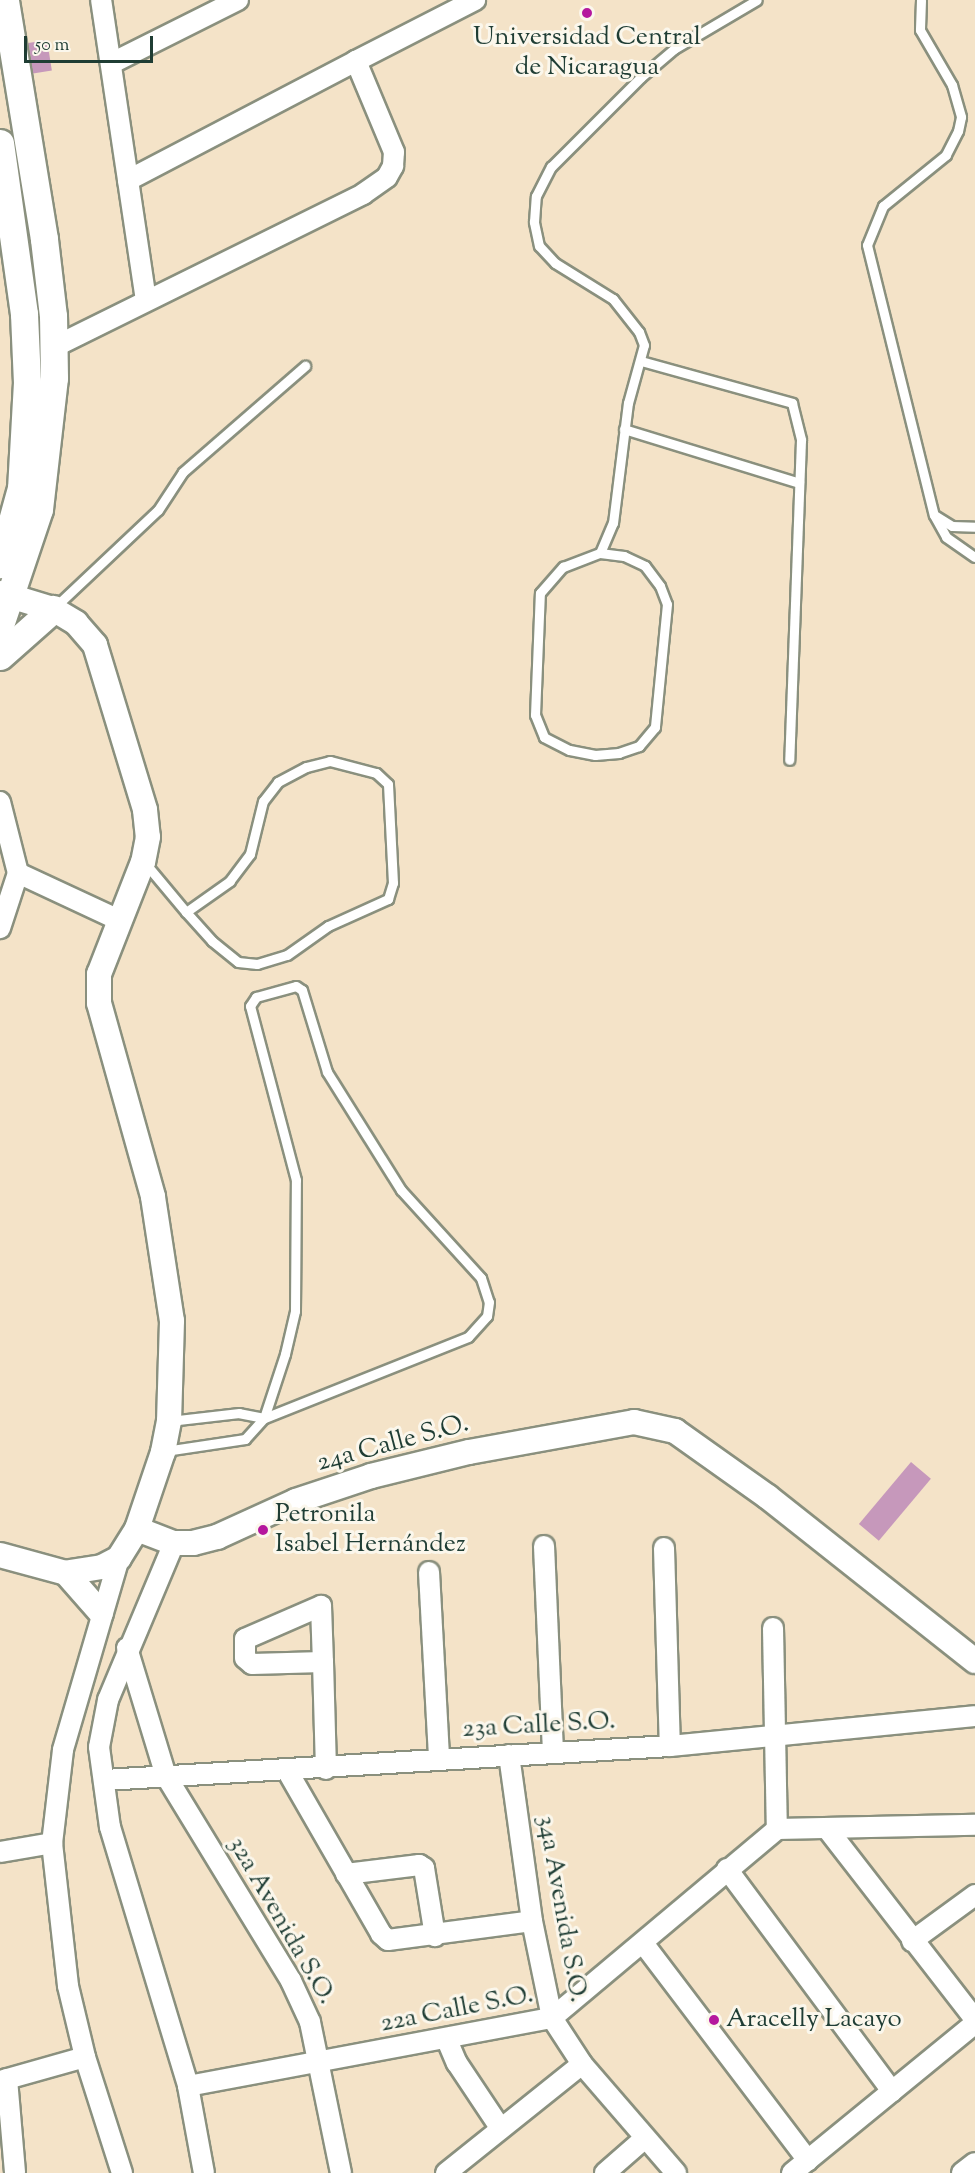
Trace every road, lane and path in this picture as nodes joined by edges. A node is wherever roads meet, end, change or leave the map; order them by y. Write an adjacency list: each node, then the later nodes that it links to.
1 (5, 0): 12 (main road)
2 (101, 0): 8 (street)
3 (238, 0): 8 (street)
4 (475, 0): 7 (street)
5 (757, 0): 13 (lane)
6 (921, 0): 17 (lane)
7 (356, 61): 10 (street); 11 (street)
8 (112, 63): 10 (street)
9 (0, 143): 21 (main road)
10 (128, 180): 11 (street)
11 (146, 301): 12 (street)
12 (54, 347): 22 (main road)
13 (641, 361): 15 (lane); 16 (lane)
14 (305, 366): 23 (lane)
15 (624, 429): 16 (lane); 19 (lane)
16 (799, 483): 26 (lane)
17 (934, 514): 18 (lane); 20 (lane)
18 (975, 527)
19 (600, 554): 19 (lane)
20 (975, 557)
21 (0, 564)
22 (6, 594): 23 (street); 24 (main road)
23 (53, 609): 25 (main road); 29 (street)
24 (0, 625)
25 (0, 656)
26 (789, 760)
27 (0, 802): 28 (street)
28 (6, 843): 30 (street)
29 (143, 862): 31 (lane); 32 (street)
30 (18, 873): 32 (street); 33 (street)
31 (186, 912): 31 (lane)
32 (118, 920): 35 (street)
33 (0, 928)
34 (264, 1418): 34 (lane); 35 (lane); 36 (lane)
35 (169, 1420): 36 (street)
36 (163, 1452): 37 (street)
37 (137, 1529): 38 (street); 42 (street)
38 (174, 1543): 47 (street); 48 (street, 24a Calle S.O.)
39 (544, 1546): 53 (street)
40 (664, 1548): 52 (street)
41 (0, 1555): 44 (street)
42 (118, 1558): 44 (street); 45 (street)
43 (429, 1572): 55 (street)
44 (66, 1573): 45 (street)
45 (101, 1613): 63 (street)
46 (773, 1628): 51 (street)
47 (127, 1648): 58 (street, 32a Avenida S.O.); 59 (street)
48 (975, 1661)
49 (323, 1662): 56 (street)
50 (975, 1716): 51 (street, 23a Calle S.O.)
51 (775, 1738): 52 (street, 23a Calle S.O.); 61 (street)
52 (670, 1746): 53 (street, 23a Calle S.O.)
53 (552, 1752): 54 (street, 23a Calle S.O.)
54 (509, 1755): 55 (street, 23a Calle S.O.); 68 (street, 34a Avenida S.O.)
55 (439, 1759): 56 (street, 23a Calle S.O.)
56 (326, 1769): 57 (street, 23a Calle S.O.)
57 (288, 1772): 58 (street, 23a Calle S.O.); 66 (street)
58 (166, 1776): 59 (street, 23a Calle S.O.); 76 (street, 32a Avenida S.O.)
59 (105, 1780): 79 (street)
60 (975, 1825): 62 (street)
61 (777, 1829): 62 (street); 65 (street, 22a Calle S.O.)
62 (829, 1831): 70 (street)
63 (52, 1843): 64 (street); 75 (street)
64 (0, 1852)
65 (727, 1869): 71 (street, 22a Calle S.O.); 80 (street)
66 (346, 1874): 69 (street); 69 (street)
67 (975, 1895): 70 (street)
68 (532, 1921): 69 (street); 72 (street, 34a Avenida S.O.)
69 (435, 1936)
70 (912, 1941): 73 (street)
71 (643, 1943): 72 (street, 22a Calle S.O.); 83 (street)
72 (552, 2018): 74 (street, 22a Calle S.O.); 77 (street, 34a Avenida S.O.)
73 (975, 2021): 80 (street)
74 (447, 2040): 76 (street, 22a Calle S.O.); 81 (street)
75 (85, 2058): 78 (street); 86 (street)
76 (321, 2063): 79 (street, 22a Calle S.O.); 88 (street, 32a Avenida S.O.)
77 (582, 2064): 81 (street); 82 (street, 34a Avenida S.O.)
78 (3, 2080): 85 (street)
79 (188, 2086): 87 (street)
80 (892, 2091): 83 (street)
81 (501, 2129): 89 (street)
82 (644, 2139): 90 (street); 91 (street, 34a Avenida S.O.)
83 (808, 2160): 92 (street)
84 (975, 2163): 93 (street)
85 (15, 2173)
86 (122, 2173)
87 (204, 2173)
88 (340, 2173)
89 (446, 2173)
90 (605, 2173)
91 (676, 2173)
92 (792, 2173)
93 (962, 2173)

